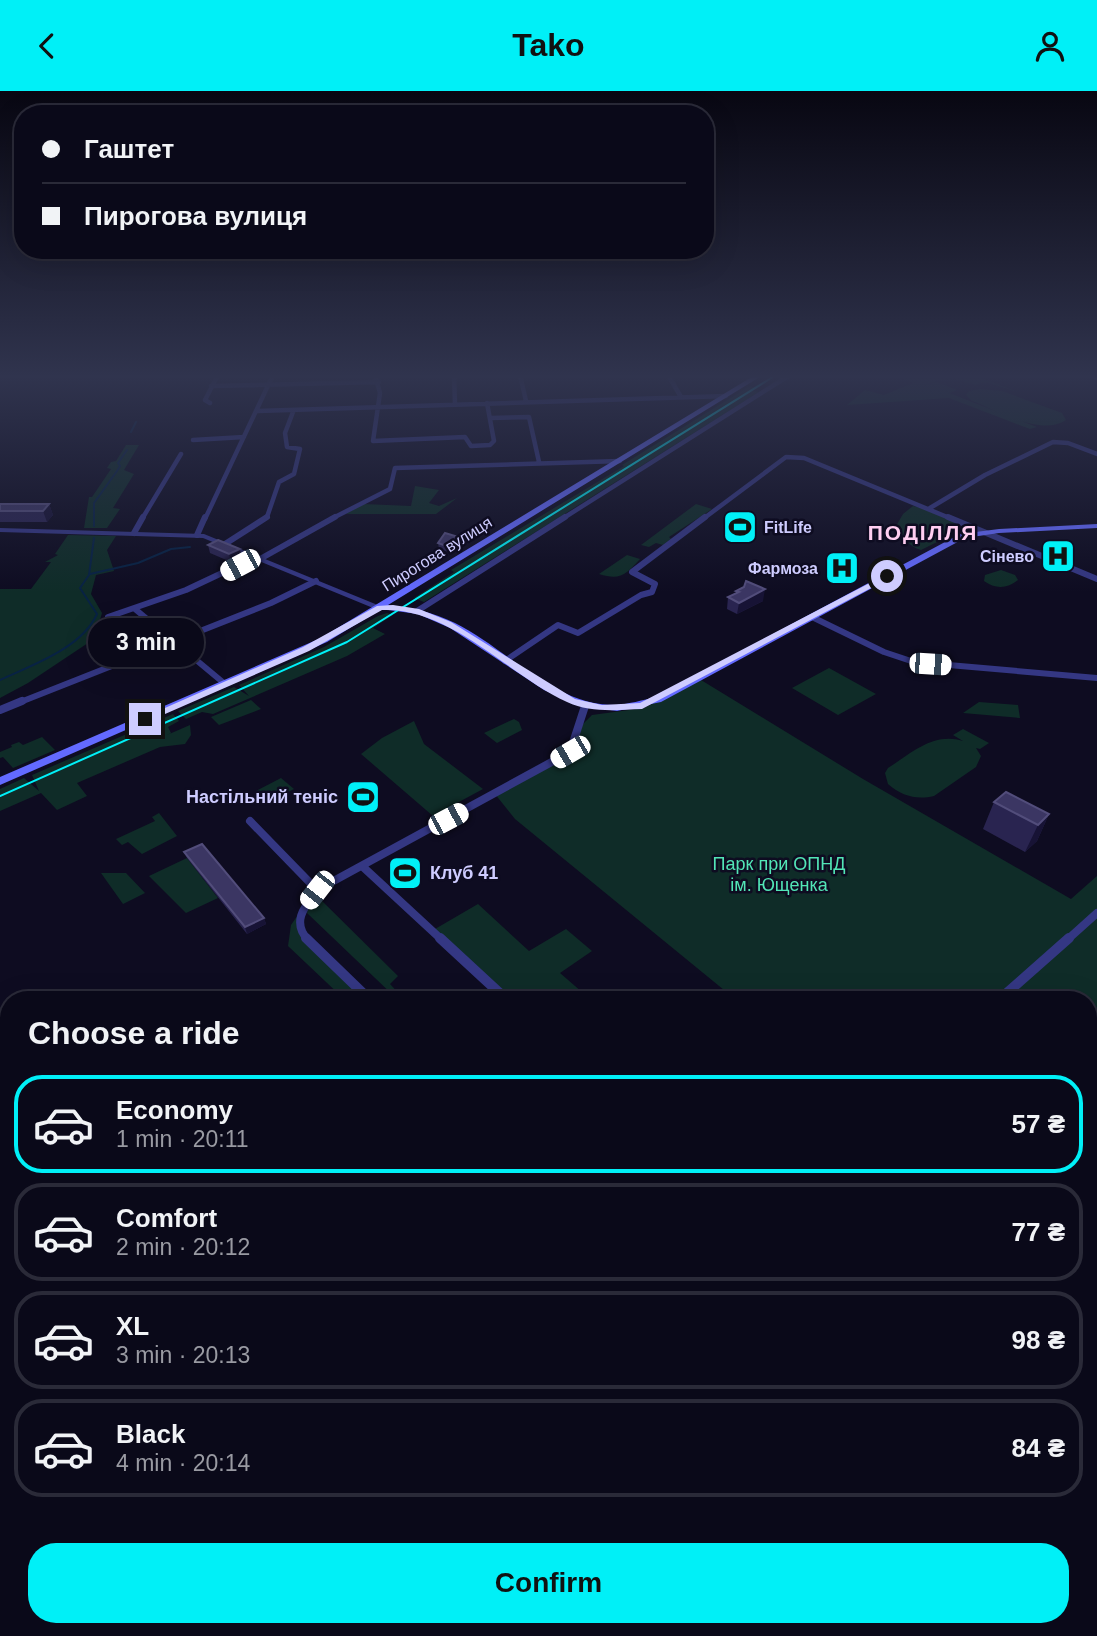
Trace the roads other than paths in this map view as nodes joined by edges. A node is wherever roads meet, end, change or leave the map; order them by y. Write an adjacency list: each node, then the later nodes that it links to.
1 (239, 447): 15 (street)
2 (288, 447): 16 (street)
3 (535, 447): 9 (street)
4 (643, 447): 8 (main road, Пирогова вулиця)
5 (676, 447): 22 (street)
6 (181, 454): 14 (street)
7 (1097, 456): 10 (street)
8 (620, 461): 9 (street); 20 (main road, Пирогова вулиця)
9 (538, 462): 17 (street)
10 (930, 508): 13 (street); 26 (street)
11 (1097, 526): 13 (main road)
12 (0, 530): 14 (street)
13 (983, 532): 18 (street); 24 (main road)
14 (134, 533): 15 (street)
15 (197, 535): 16 (street)
16 (225, 544): 17 (street)
17 (258, 558): 19 (street); 21 (street)
18 (1097, 579)
19 (316, 581): 20 (street); 25 (street)
20 (380, 608): 22 (main road); 28 (main road, Пирогова вулиця)
21 (135, 609): 23 (street); 25 (street)
22 (416, 611): 26 (main road)
23 (108, 617)
24 (812, 617): 27 (street); 29 (main road)
25 (172, 642): 28 (street); 30 (street)
26 (506, 661): 29 (main road)
27 (1097, 678)
28 (225, 684): 31 (main road, Пирогова вулиця)
29 (585, 706): 33 (street)
30 (0, 710)
31 (0, 781)
32 (250, 821): 34 (street)
33 (362, 866): 34 (street); 37 (street)
34 (317, 890): 36 (street)
35 (1097, 913): 38 (street)
36 (361, 991)
37 (497, 991)
38 (1009, 991)

